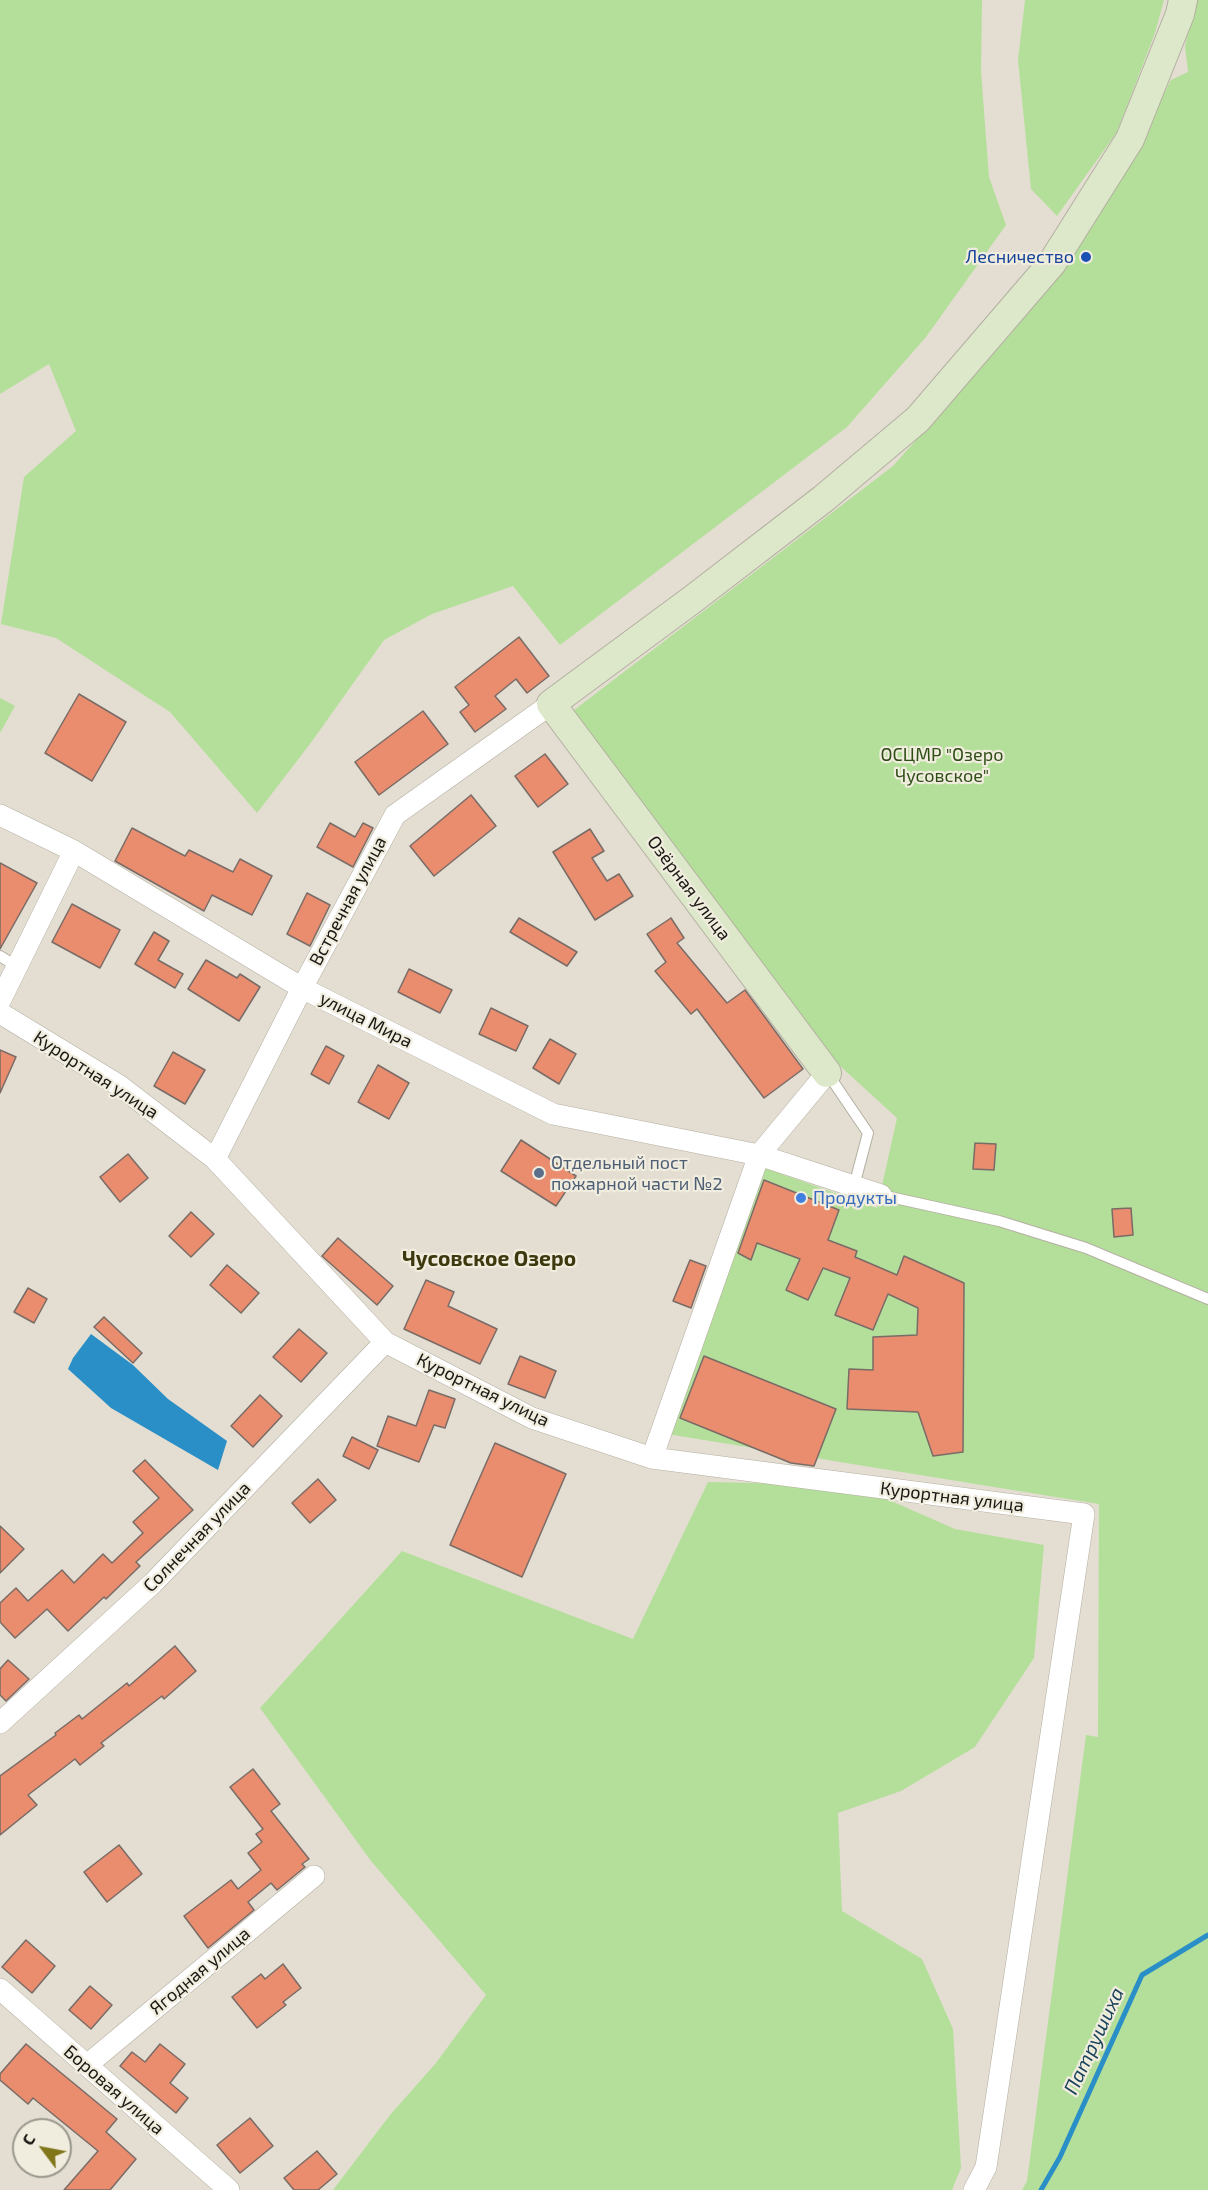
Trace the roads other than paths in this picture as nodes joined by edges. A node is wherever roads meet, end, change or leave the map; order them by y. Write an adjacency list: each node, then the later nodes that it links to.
1 (1183, 0): 2 (street)
2 (551, 704): 6 (street, Встречная улица); 9 (street, Озёрная улица)
3 (0, 815): 4 (street, улица Мира)
4 (74, 851): 5 (street); 6 (street, улица Мира)
5 (8, 961): 7 (street)
6 (302, 988): 10 (street, улица Мира); 11 (street, Встречная улица)
7 (0, 1000)
8 (0, 1013): 11 (street, Курортная улица)
9 (827, 1073): 10 (street); 12 (lane)
10 (759, 1155): 12 (street, улица Мира); 16 (street)
11 (215, 1159): 15 (street, Курортная улица)
12 (855, 1186): 13 (street, улица Мира)
13 (881, 1195): 14 (lane)
14 (1208, 1299)
15 (385, 1342): 16 (street, Курортная улица); 17 (street, Солнечная улица)
16 (652, 1458): 22 (street, Курортная улица)
17 (0, 1723)
18 (314, 1876): 20 (street, Ягодная улица)
19 (0, 1989): 20 (street, Боровая улица)
20 (87, 2066): 21 (street, Боровая улица)
21 (229, 2190)
22 (974, 2190)

